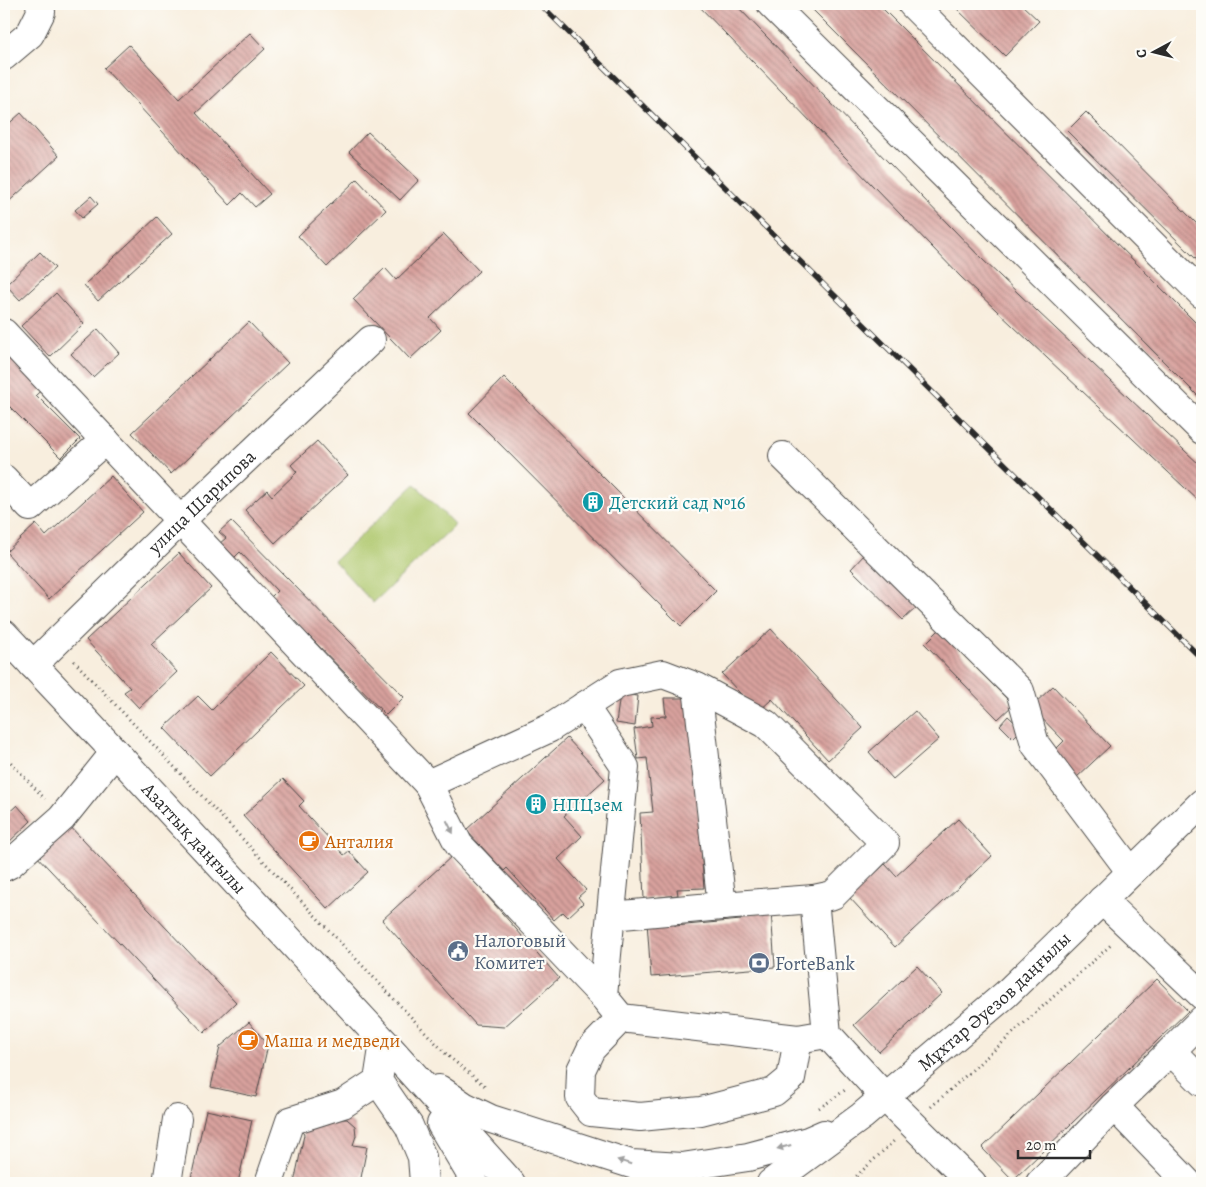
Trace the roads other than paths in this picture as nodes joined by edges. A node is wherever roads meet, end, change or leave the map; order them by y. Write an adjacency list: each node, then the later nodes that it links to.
1 (771, 4): 8 (main road)
2 (912, 4): 5 (main road)
3 (43, 6): 4 (main road)
4 (4, 56)
5 (1202, 294)
6 (4, 332): 9 (main road)
7 (372, 340): 12 (main road, улица Шарипова)
8 (1202, 430)
9 (105, 440): 11 (main road); 12 (main road)
10 (783, 456): 21 (main road)
11 (4, 479)
12 (181, 520): 14 (main road, улица Шарипова); 18 (main road)
13 (4, 634): 14 (main road, Азаттық даңғылы)
14 (33, 665): 17 (main road, Азаттық даңғылы)
15 (697, 687): 16 (main road); 22 (main road); 24 (main road)
16 (584, 706): 18 (main road); 25 (main road)
17 (115, 752): 20 (main road); 32 (main road, Азаттық даңғылы)
18 (428, 784): 26 (main road, one-way to 26)
19 (1202, 802): 21 (main road, Мұхтар Әуезов даңғылы)
20 (4, 867)
21 (1131, 872): 23 (main road, Мұхтар Әуезов даңғылы)
22 (814, 899): 24 (main road); 30 (main road)
23 (1102, 900): 27 (main road); 37 (main road, Мұхтар Әуезов даңғылы)
24 (722, 906): 25 (main road)
25 (611, 916): 26 (main road)
26 (603, 996): 28 (main road)
27 (1202, 996)
28 (621, 1018): 31 (main road); 31 (main road)
29 (1202, 1020): 33 (main road)
30 (827, 1034): 31 (main road); 37 (main road)
31 (798, 1039)
32 (384, 1042): 34 (main road, Азаттық даңғылы); 35 (main road)
33 (1171, 1051): 36 (main road); 38 (main road)
34 (405, 1066): 39 (main road, one-way to 34); 44 (main road); 45 (main road)
35 (378, 1081): 42 (main road); 43 (main road)
36 (1202, 1082)
37 (885, 1097): 39 (main road, Мұхтар Әуезов даңғылы); 48 (main road)
38 (1114, 1106): 49 (main road); 50 (main road)
39 (862, 1116): 46 (main road, Мұхтар Әуезов даңғылы); 47 (main road)
40 (177, 1119): 41 (main road)
41 (167, 1183)
42 (269, 1183)
43 (424, 1183)
44 (474, 1183)
45 (511, 1183)
46 (771, 1183)
47 (804, 1183)
48 (972, 1183)
49 (1040, 1183)
50 (1188, 1183)

